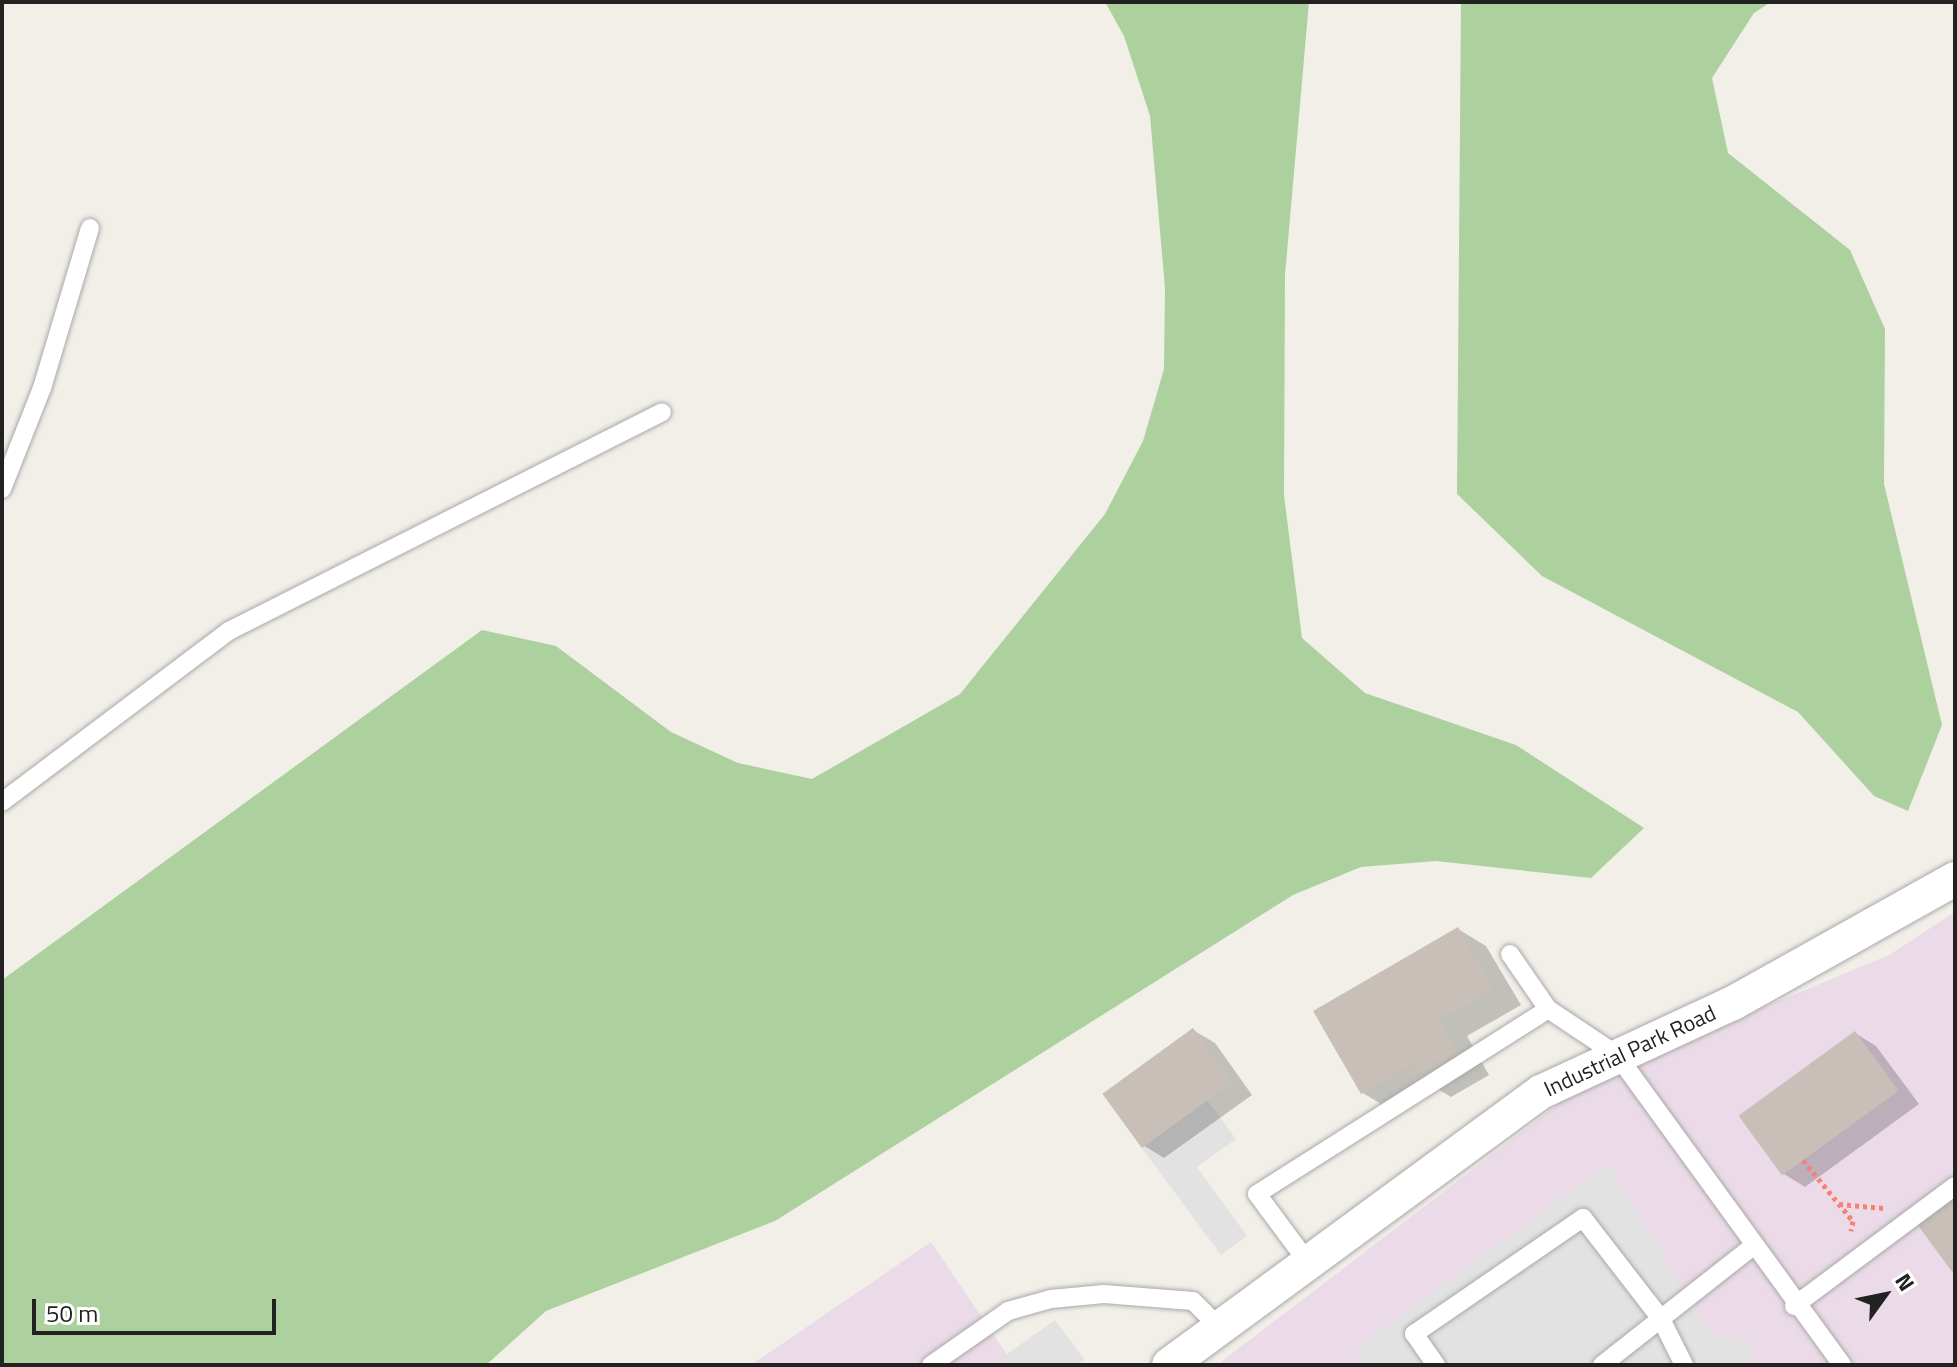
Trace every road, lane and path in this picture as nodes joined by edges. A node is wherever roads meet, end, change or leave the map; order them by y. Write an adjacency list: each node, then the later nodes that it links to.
1 (90, 228): 3 (lane)
2 (662, 412): 4 (lane)
3 (2, 489)
4 (2, 802)
5 (1955, 879): 8 (street, Industrial Park Road)
6 (1510, 954): 7 (lane)
7 (1548, 1009): 8 (lane); 12 (lane)
8 (1617, 1055): 11 (lane); 12 (street, Industrial Park Road)
9 (1803, 1160): 13 (path)
10 (1955, 1186): 13 (lane)
11 (1753, 1246): 14 (lane); 15 (lane)
12 (1309, 1264): 16 (street, Industrial Park Road)
13 (1845, 1268): 14 (lane)
14 (1794, 1306): 22 (lane)
15 (1661, 1319): 19 (lane); 20 (lane); 21 (lane)
16 (1221, 1329): 17 (lane); 18 (street, Industrial Park Road)
17 (931, 1365)
18 (1169, 1365)
19 (1436, 1365)
20 (1602, 1365)
21 (1684, 1365)
22 (1842, 1365)

